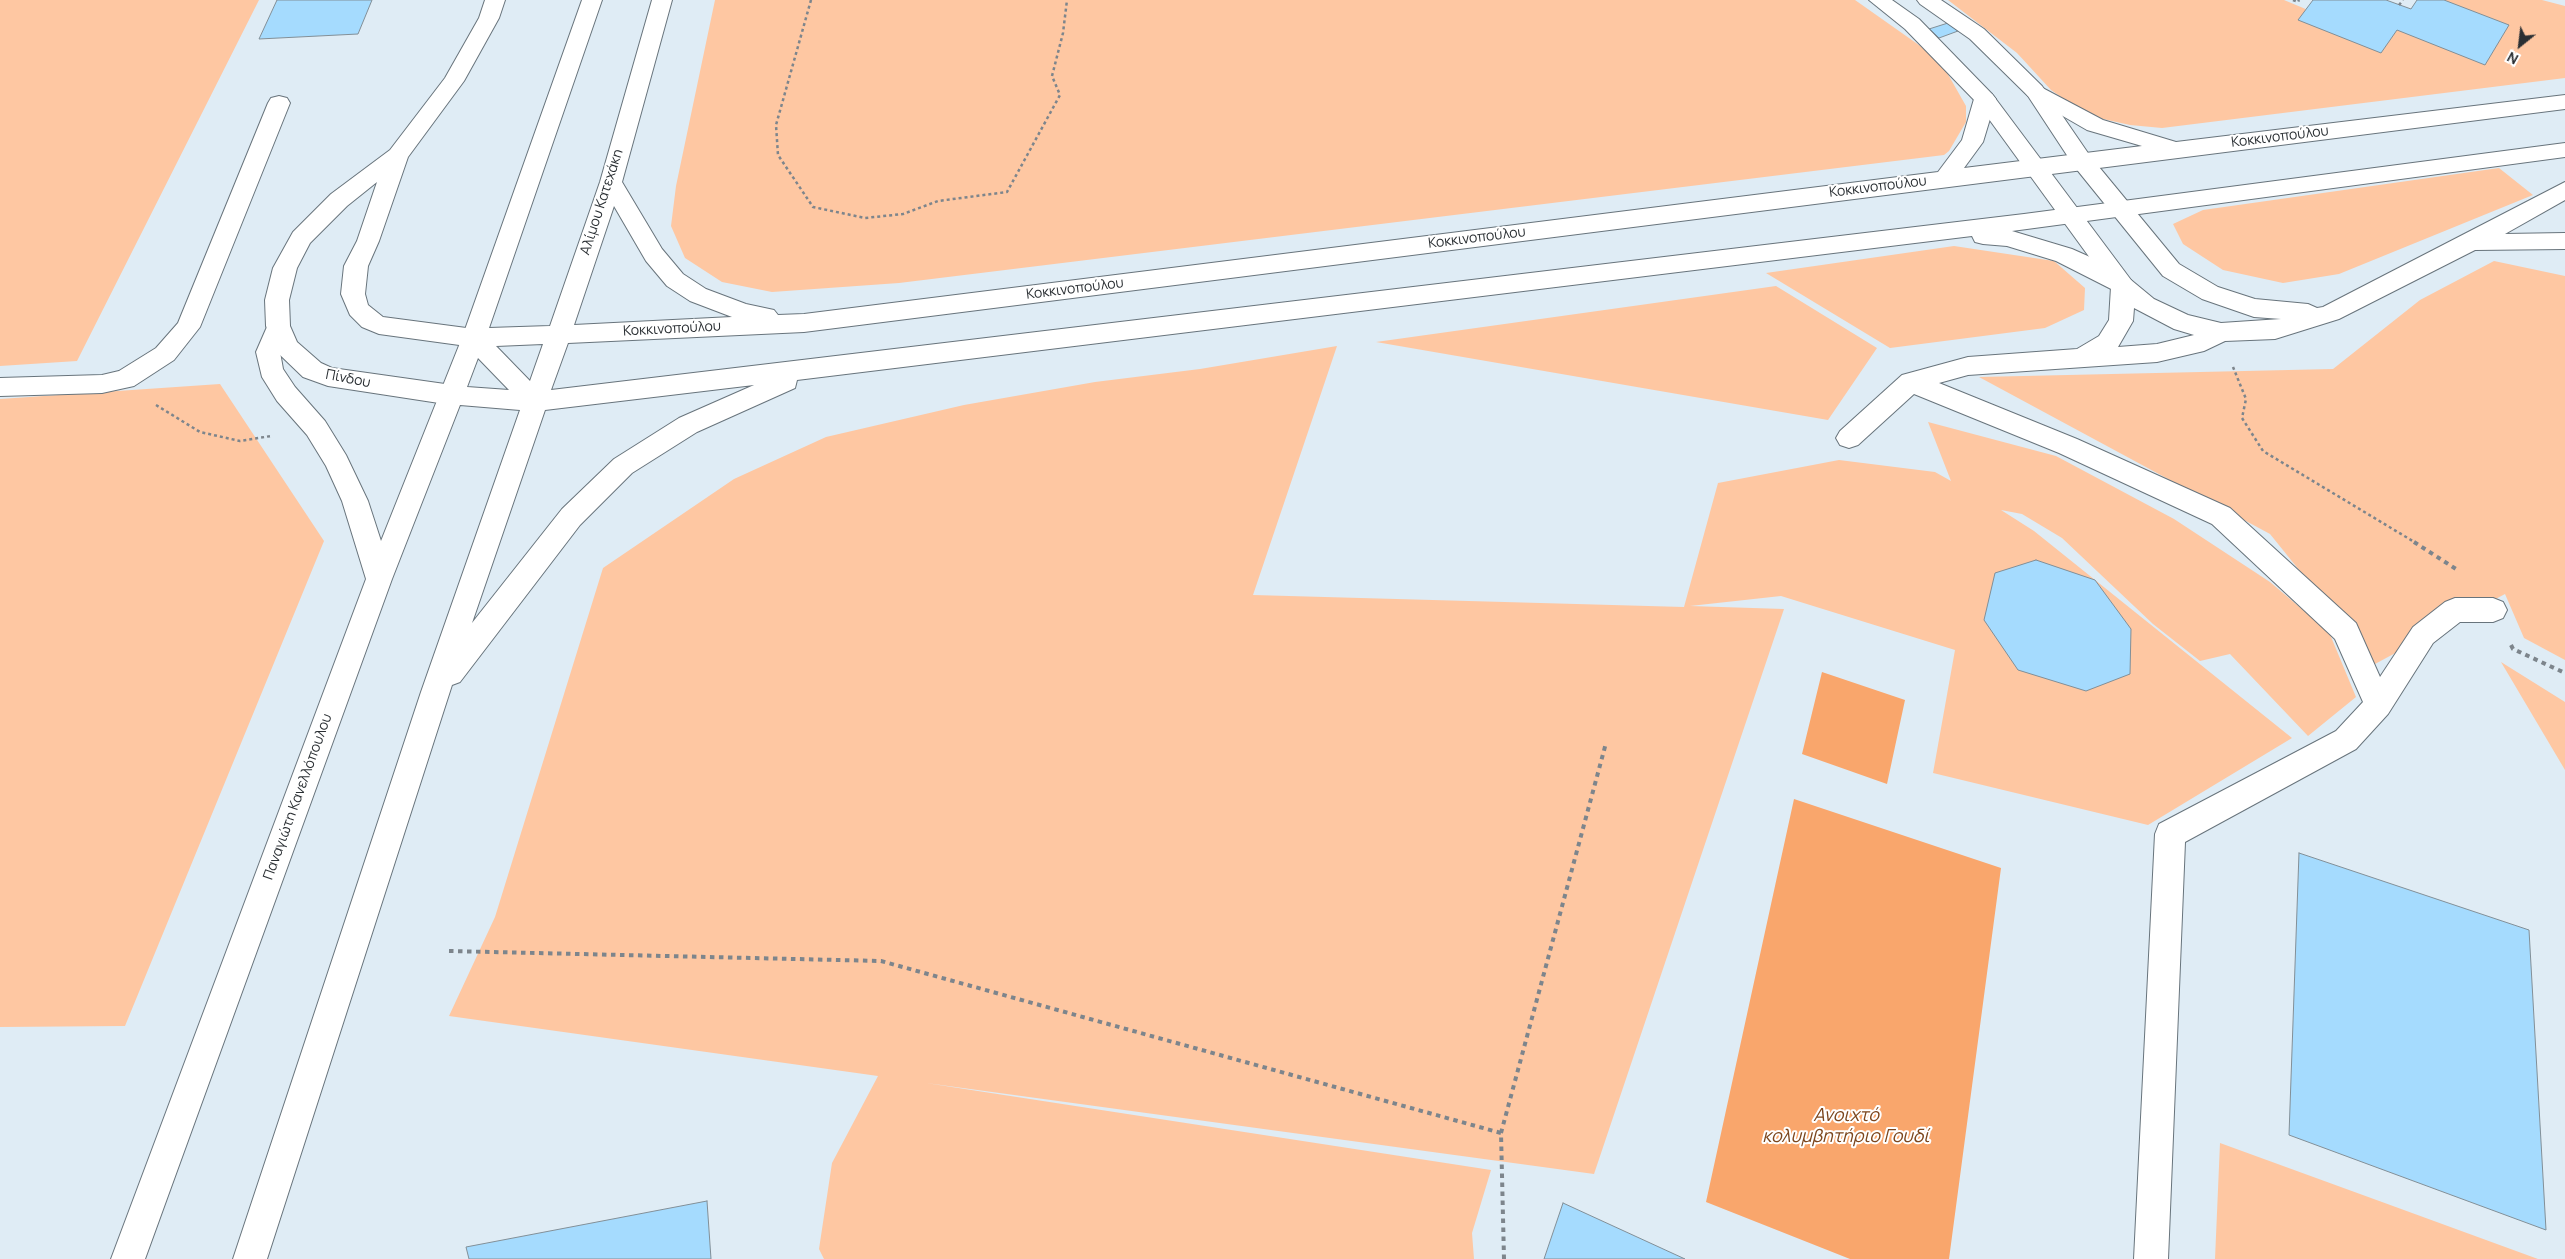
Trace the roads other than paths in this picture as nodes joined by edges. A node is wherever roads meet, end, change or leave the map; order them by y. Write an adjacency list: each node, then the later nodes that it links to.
1 (495, 0): 14 (main road, Πίνδου)
2 (592, 0): 32 (main road)
3 (662, 0): 18 (main road, Αλίμου Κατεχάκη)
4 (1879, 0): 7 (main road)
5 (1927, 0): 6 (main road)
6 (2001, 56): 7 (main road); 8 (main road)
7 (1955, 66): 9 (main road)
8 (2035, 91): 12 (main road); 15 (main road)
9 (1985, 99): 16 (main road); 17 (main road)
10 (2565, 102): 12 (main road, Κοκκινοπούλου)
11 (279, 103): 36 (main road)
12 (2178, 150): 15 (main road, Κοκκινοπούλου)
13 (2565, 150): 20 (main road)
14 (398, 155): 29 (main road, Πίνδου); 32 (main road, Πίνδου)
15 (2082, 161): 16 (main road, Κοκκινοπούλου); 20 (main road)
16 (2035, 167): 17 (main road, Κοκκινοπούλου); 21 (main road)
17 (1944, 179): 28 (main road, Κοκκινοπούλου)
18 (611, 182): 28 (main road); 31 (main road, Αλίμου Κατεχάκη)
19 (2565, 190): 24 (main road)
20 (2123, 209): 21 (main road); 25 (main road)
21 (2072, 216): 22 (main road); 26 (main road)
22 (1939, 232): 26 (main road); 34 (main road)
23 (2565, 241): 24 (main road)
24 (2471, 242): 27 (main road)
25 (2172, 270): 27 (main road); 30 (main road)
26 (2123, 286): 30 (main road); 33 (main road)
27 (2331, 313): 30 (main road)
28 (804, 323): 31 (main road, Κοκκινοπούλου)
29 (278, 326): 37 (main road, Πίνδου); 40 (main road)
30 (2221, 332): 33 (main road)
31 (558, 334): 32 (main road, Κοκκινοπούλου); 38 (main road, Αλίμου Κατεχάκη)
32 (474, 338): 37 (main road, Παναγιώτη Κανελλόπουλου); 38 (main road)
33 (2081, 359): 35 (main road)
34 (818, 368): 38 (main road); 42 (main road)
35 (1911, 382): 39 (main road); 43 (main road)
36 (0, 387)
37 (452, 395): 38 (main road); 40 (main road, Παναγιώτη Κανελλόπουλου)
38 (535, 402): 42 (main road)
39 (1849, 438)
40 (379, 579): 44 (main road, Παναγιώτη Κανελλόπουλου)
41 (2493, 610): 43 (main road)
42 (435, 692): 45 (main road)
43 (2378, 705): 46 (main road)
44 (128, 1259)
45 (250, 1259)
46 (2150, 1259)

